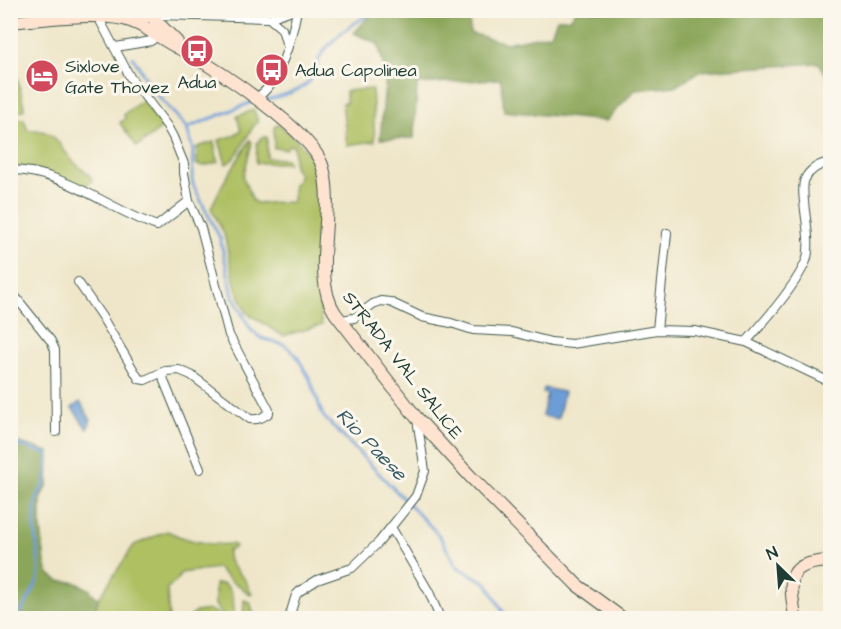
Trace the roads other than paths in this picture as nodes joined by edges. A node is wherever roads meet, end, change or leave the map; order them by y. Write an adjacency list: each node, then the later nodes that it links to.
1 (75, 10): 6 (street)
2 (118, 10): 7 (street)
3 (292, 10): 8 (street)
4 (297, 10): 13 (street)
5 (97, 13): 9 (street, STRADA VAL SALICE); 10 (street, STRADA VAL SALICE); 12 (street)
6 (10, 15)
7 (151, 16): 8 (street); 10 (street); 14 (street, STRADA VAL SALICE)
8 (269, 18): 13 (street)
9 (10, 22)
10 (138, 24): 11 (street, STRADA VAL SALICE)
11 (158, 34): 12 (street); 14 (street, STRADA VAL SALICE)
12 (116, 47): 18 (street)
13 (286, 48): 15 (street)
14 (188, 53): 15 (street, STRADA VAL SALICE)
15 (258, 100): 22 (street, STRADA VAL SALICE)
16 (831, 162): 24 (street)
17 (10, 170): 18 (street)
18 (189, 201): 25 (street)
19 (667, 233): 23 (street)
20 (78, 282): 25 (street)
21 (10, 290): 28 (street)
22 (341, 320): 23 (street); 27 (street, STRADA VAL SALICE)
23 (657, 330): 24 (street)
24 (746, 342): 26 (street)
25 (166, 371): 29 (street)
26 (831, 382)
27 (416, 417): 30 (street); 34 (street, STRADA VAL SALICE)
28 (56, 432)
29 (200, 469)
30 (391, 526): 32 (street); 33 (street)
31 (831, 561): 35 (street)
32 (289, 618)
33 (440, 618)
34 (622, 618)
35 (795, 618)

